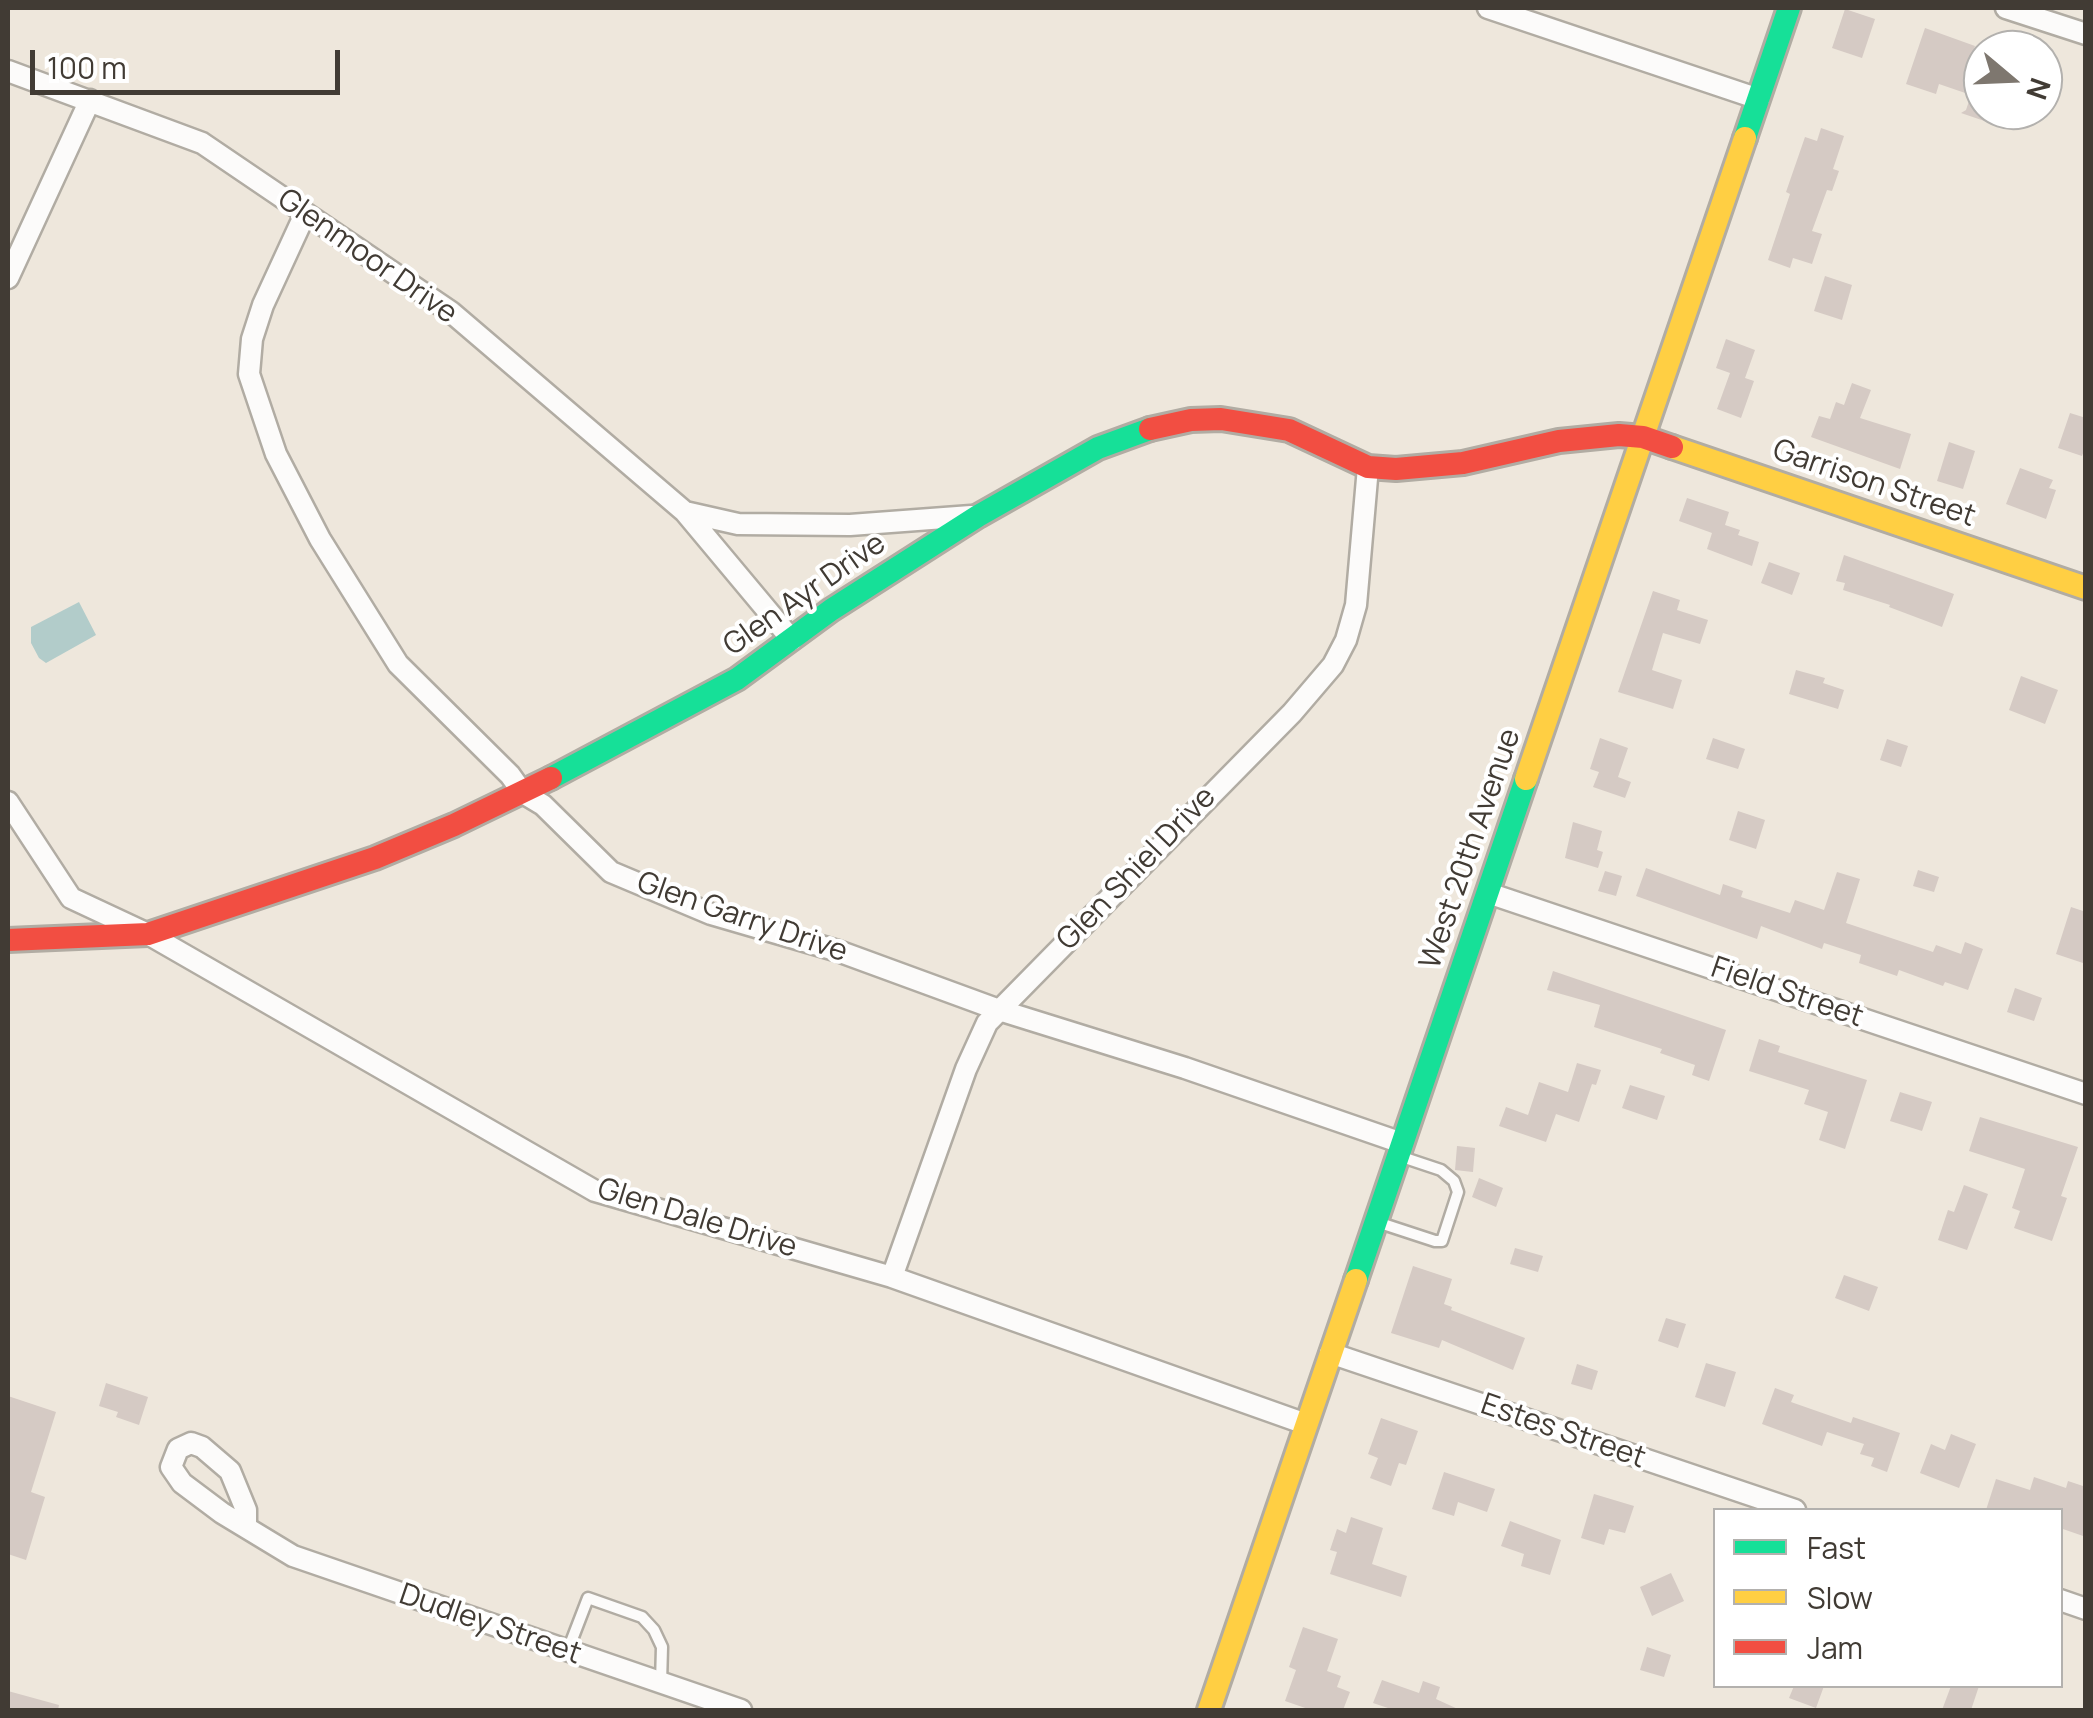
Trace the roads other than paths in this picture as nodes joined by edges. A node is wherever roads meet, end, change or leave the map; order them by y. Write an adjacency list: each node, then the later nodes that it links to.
1 (1488, 8): 6 (street)
2 (1789, 8): 6 (street, West 20th Avenue)
3 (2006, 8): 4 (street)
4 (2086, 34)
5 (8, 71): 7 (street, Glenmoor Drive)
6 (1758, 99): 10 (street, West 20th Avenue)
7 (90, 100): 8 (street, Glenmoor Drive); 9 (street)
8 (305, 214): 12 (street, Glenmoor Drive); 16 (street, Glen Garry Drive)
9 (8, 278)
10 (1642, 438): 11 (street, Glen Ayr Drive); 14 (street, Garrison Street); 18 (street, West 20th Avenue)
11 (1368, 466): 13 (street, Glen Ayr Drive); 21 (street, Glen Shiel Drive)
12 (685, 512): 13 (street); 15 (street, Glenmoor Drive)
13 (978, 516): 15 (street, Glen Ayr Drive)
14 (2086, 588)
15 (792, 640): 16 (street, Glen Ayr Drive)
16 (523, 793): 19 (street, Glen Ayr Drive); 21 (street, Glen Garry Drive)
17 (8, 802): 19 (street, Glen Dale Drive)
18 (1488, 893): 22 (street, Field Street); 23 (street, West 20th Avenue)
19 (148, 934): 20 (street, Glen Ayr Drive); 25 (street, Glen Dale Drive)
20 (8, 940)
21 (999, 1010): 23 (street, Glen Garry Drive); 25 (street, Glen Shiel Drive)
22 (2086, 1094)
23 (1400, 1149): 24 (street, West 20th Avenue); 24 (lane)
24 (1376, 1222): 26 (street, West 20th Avenue)
25 (892, 1277): 27 (street, Glen Dale Drive)
26 (1330, 1353): 27 (street, West 20th Avenue); 28 (street, Estes Street)
27 (1306, 1424): 33 (street, West 20th Avenue)
28 (1789, 1508)
29 (246, 1525): 30 (street, Dudley Street)
30 (567, 1651): 31 (street, Dudley Street); 31 (lane)
31 (661, 1683): 32 (street, Dudley Street)
32 (741, 1710)
33 (1210, 1710)

